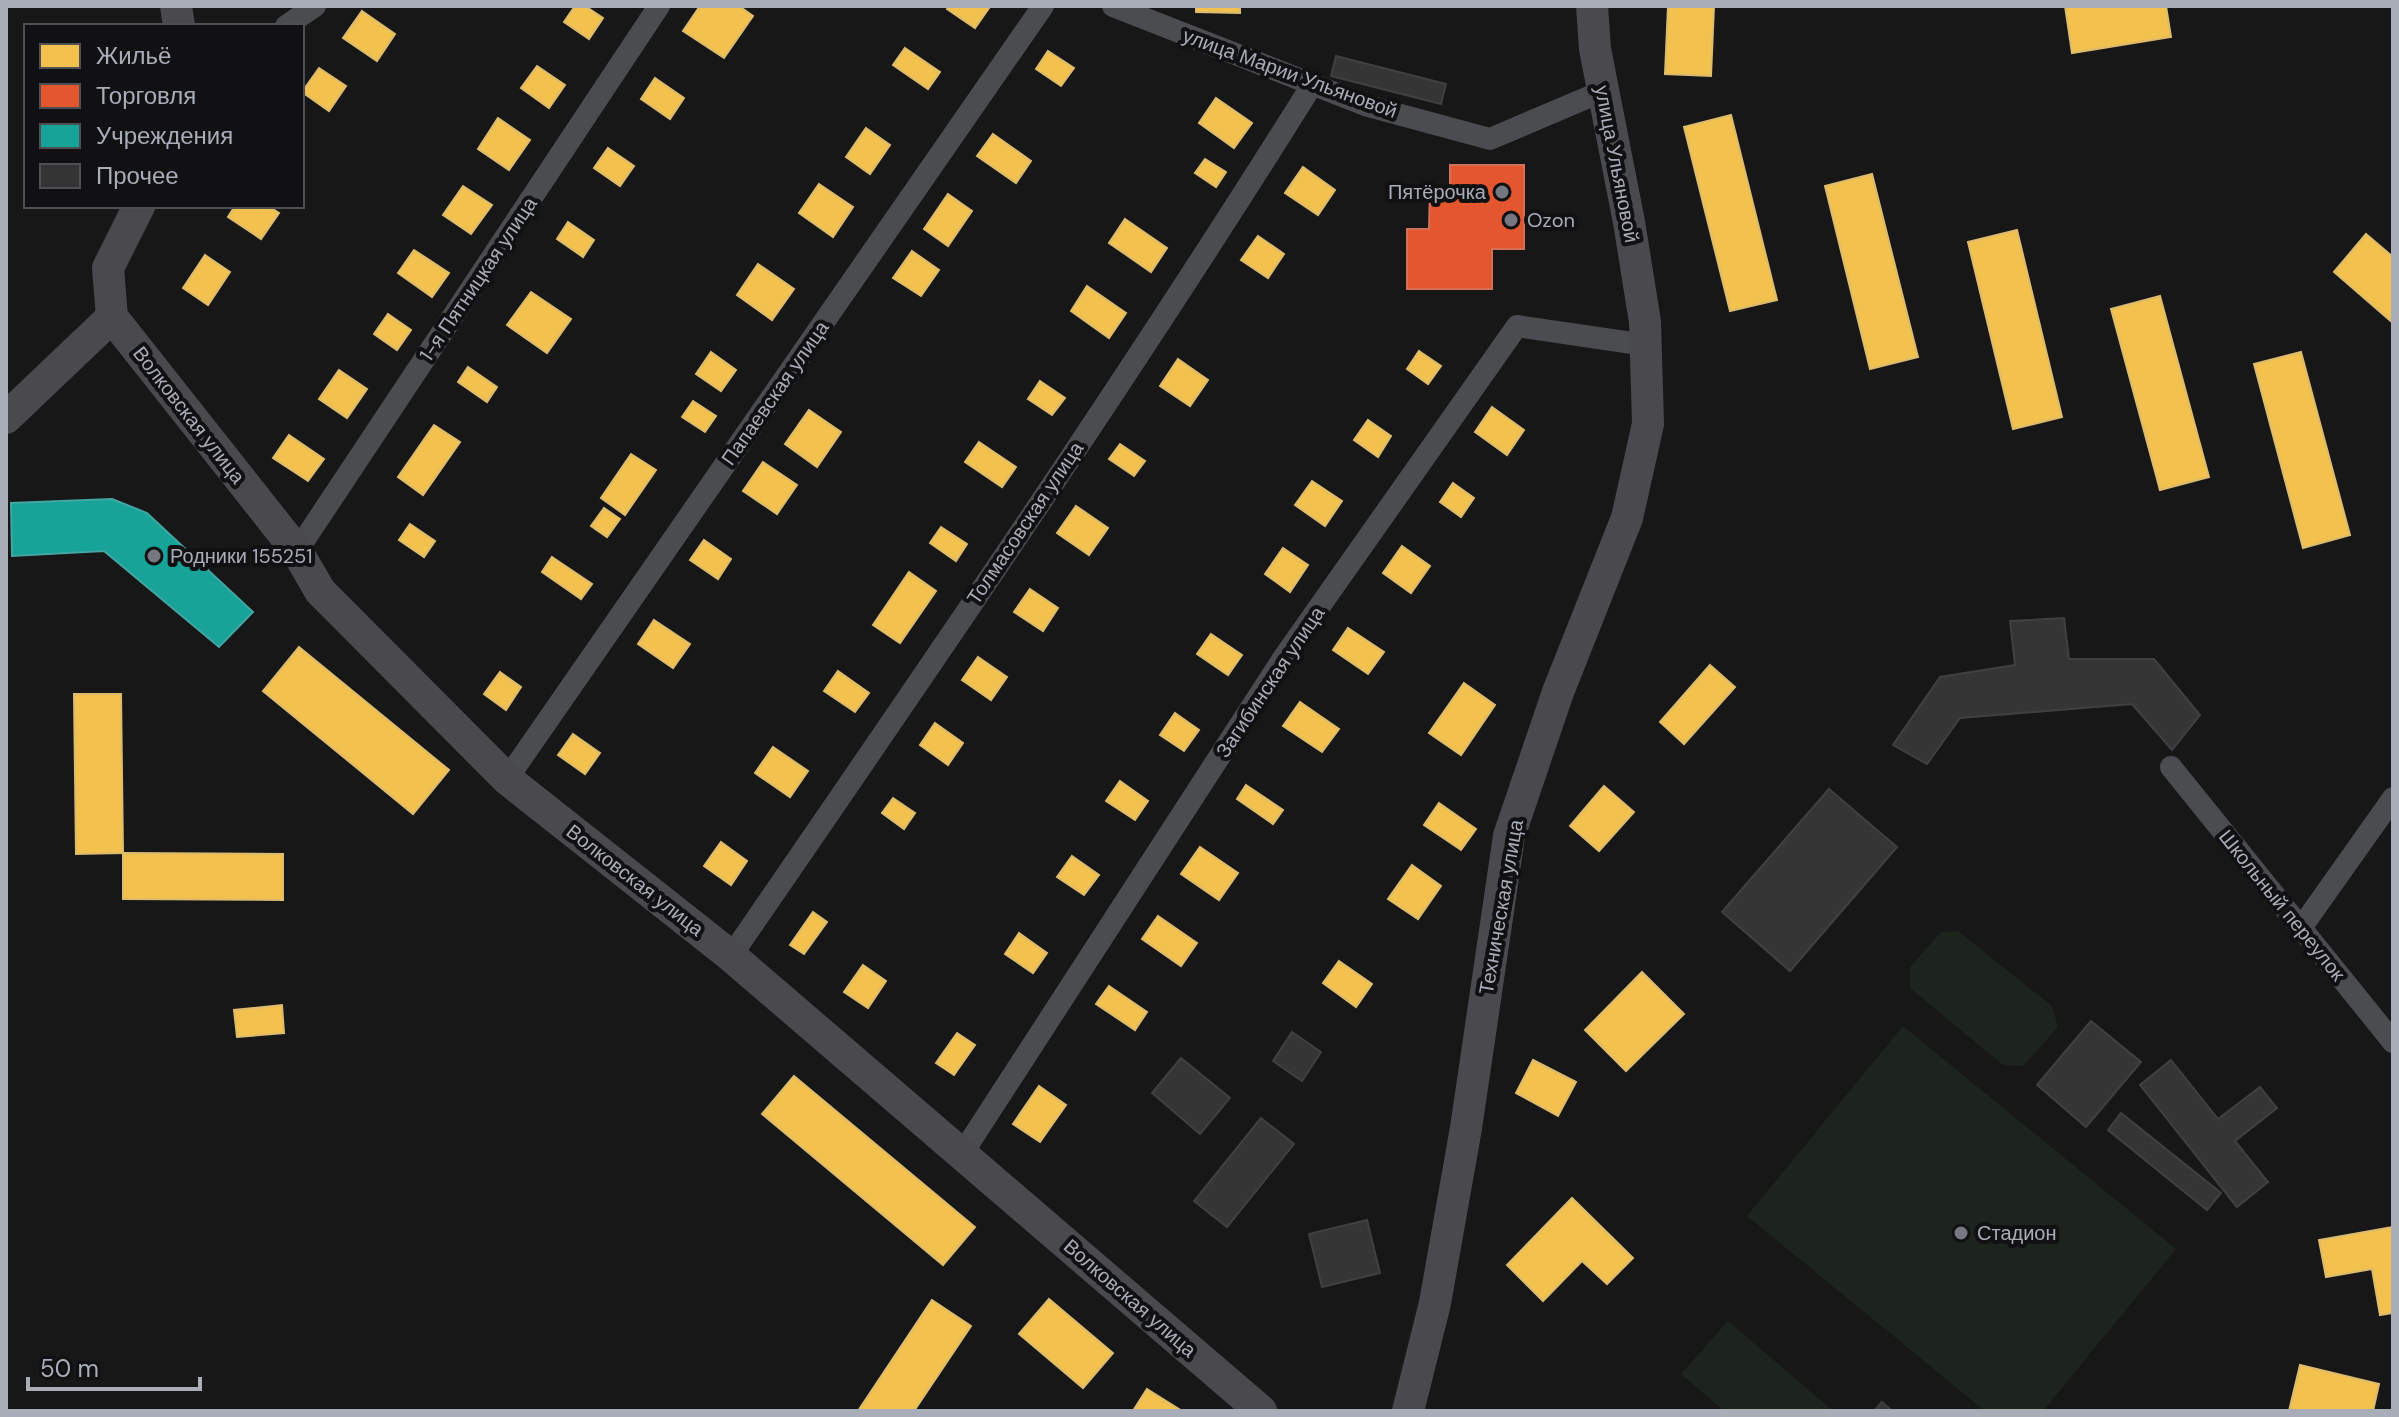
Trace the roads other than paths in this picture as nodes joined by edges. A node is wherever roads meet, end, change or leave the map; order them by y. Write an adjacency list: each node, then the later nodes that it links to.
1 (315, 6): 6 (street)
2 (659, 6): 13 (street, 1-я Пятницкая улица)
3 (1043, 6): 15 (street, Папаевская улица)
4 (1113, 6): 7 (street, улица Марии Ульяновой)
5 (1592, 6): 8 (main road, улица Ульяновой)
6 (289, 24)
7 (1312, 85): 8 (street, улица Марии Ульяновой); 18 (street, Толмасовская улица)
8 (1603, 91): 11 (main road, улица Ульяновой)
9 (138, 208): 10 (main road)
10 (112, 317): 12 (main road); 13 (main road, Волковская улица)
11 (1646, 334): 20 (street, Загибинская улица); 22 (main road, Техническая улица)
12 (6, 418)
13 (297, 551): 15 (main road, Волковская улица)
14 (2171, 767): 17 (street, Школьный переулок)
15 (507, 779): 18 (main road, Волковская улица)
16 (2393, 798): 17 (street)
17 (2301, 928): 19 (street, Школьный переулок)
18 (731, 956): 20 (main road, Волковская улица)
19 (2393, 1042)
20 (962, 1154): 21 (main road, Волковская улица)
21 (1261, 1411)
22 (1408, 1411)

